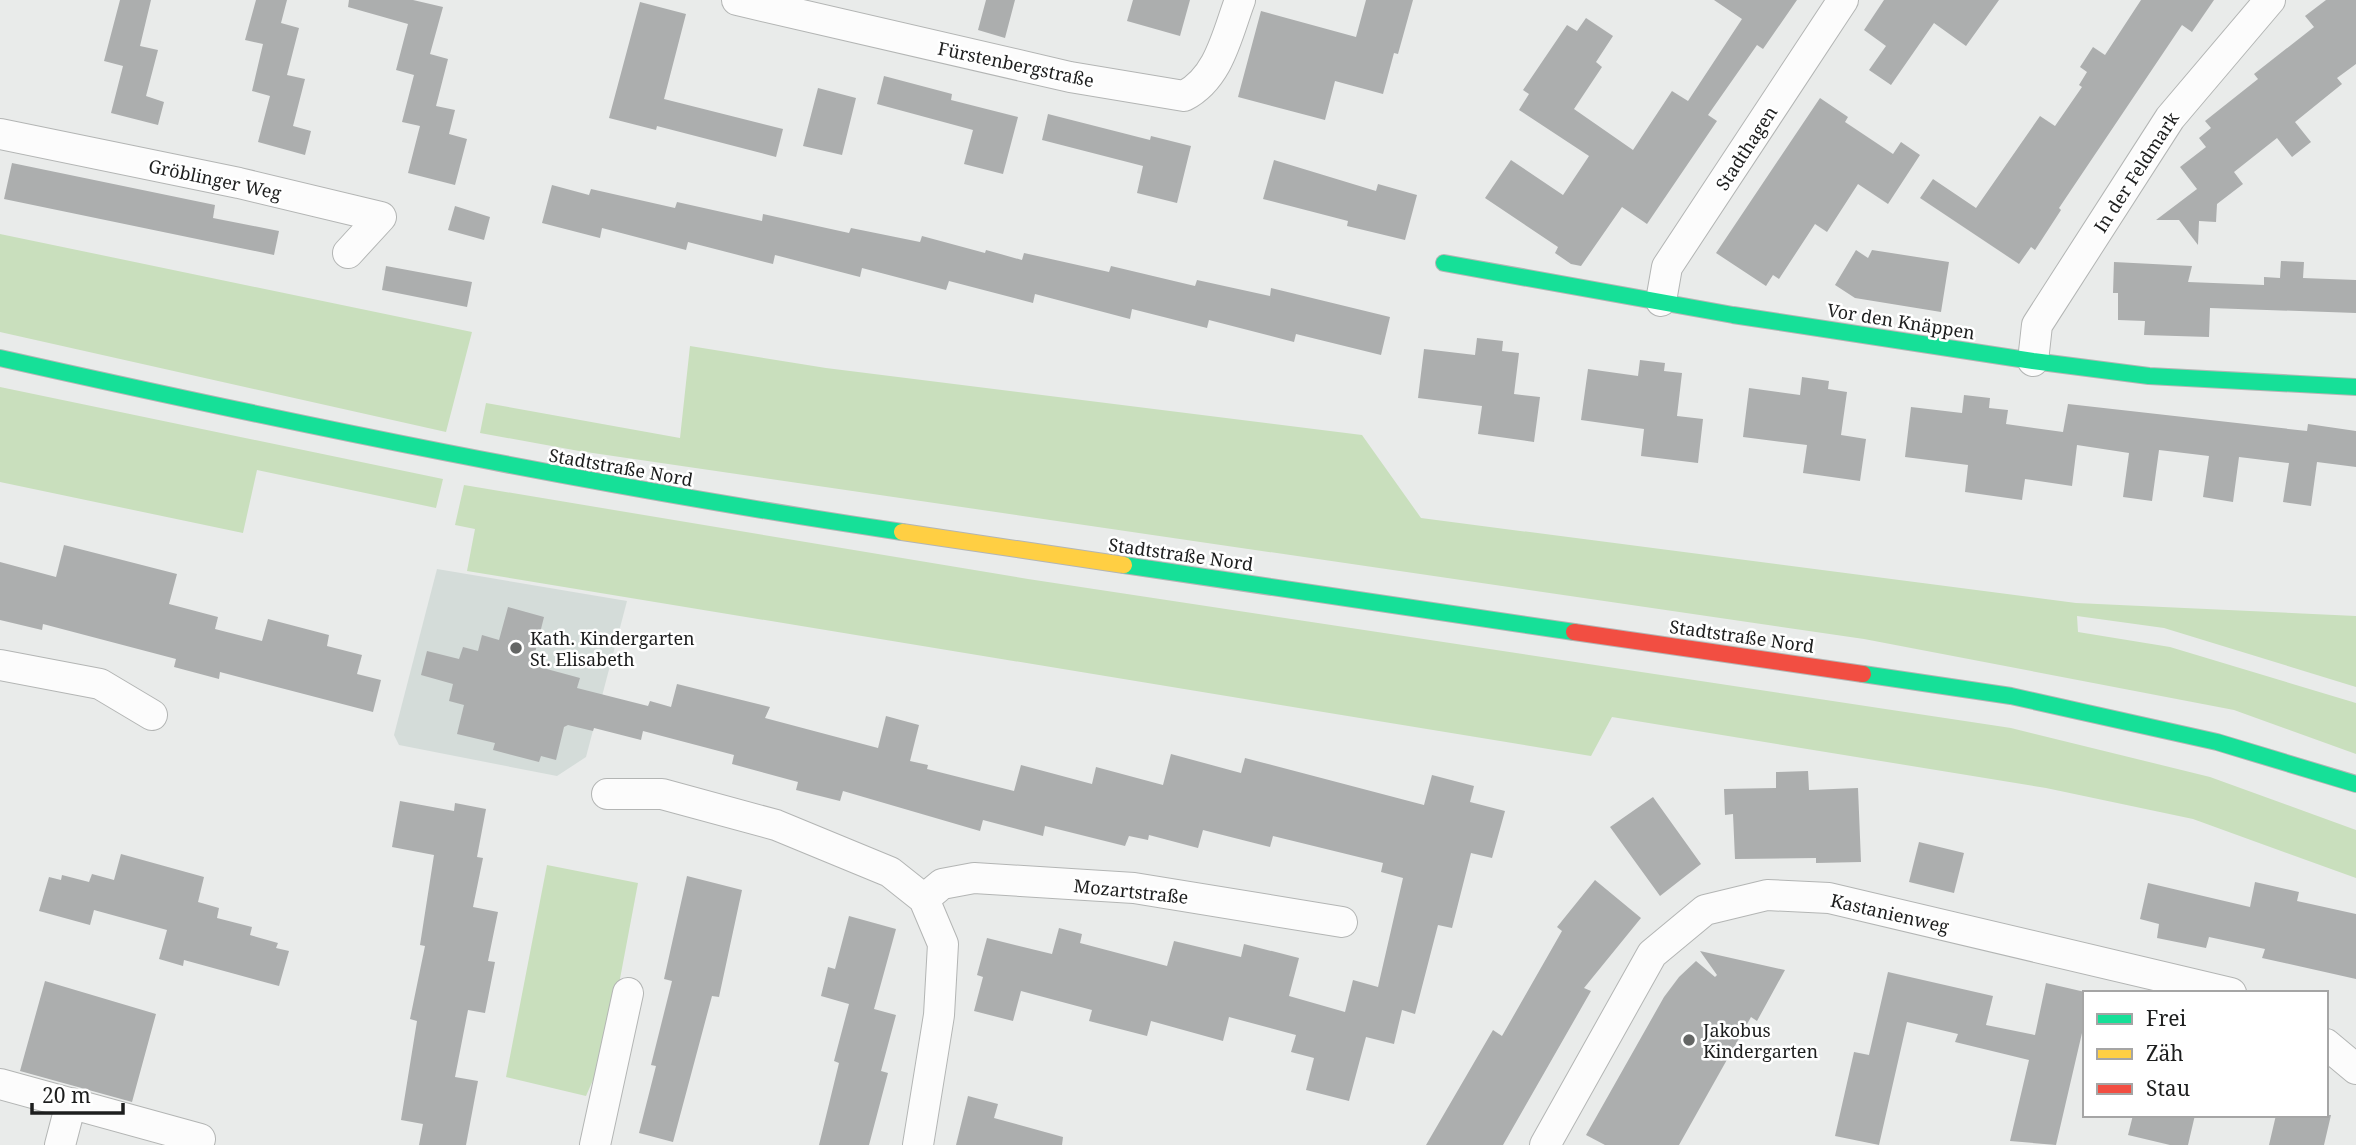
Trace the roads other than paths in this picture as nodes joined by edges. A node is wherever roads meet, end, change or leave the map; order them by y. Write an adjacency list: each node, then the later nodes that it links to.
1 (737, 0): 2 (street, Fürstenbergstraße)
2 (1240, 0)
3 (1843, 0): 8 (street, Stadthagen)
4 (2270, 0): 10 (street, In der Feldmark)
5 (0, 134): 6 (street, Gröblinger Weg)
6 (348, 253)
7 (1444, 263): 8 (main road, Vor den Knäppen)
8 (1661, 301): 10 (main road, Vor den Knäppen)
9 (0, 358): 14 (main road, Stadtstraße Nord)
10 (2033, 361): 11 (main road, Vor den Knäppen)
11 (2356, 387)
12 (0, 666): 13 (street)
13 (152, 715)
14 (2356, 784)
15 (607, 794): 16 (street)
16 (924, 899): 17 (street, Mozartstraße); 27 (street)
17 (1342, 922)
18 (2223, 991): 28 (street, Kastanienweg)
19 (628, 993): 26 (street)
20 (2328, 1046): 21 (street)
21 (2356, 1069)
22 (0, 1084): 23 (street)
23 (71, 1103): 24 (street); 25 (street)
24 (200, 1139)
25 (60, 1145)
26 (595, 1145)
27 (918, 1145)
28 (1545, 1145)

